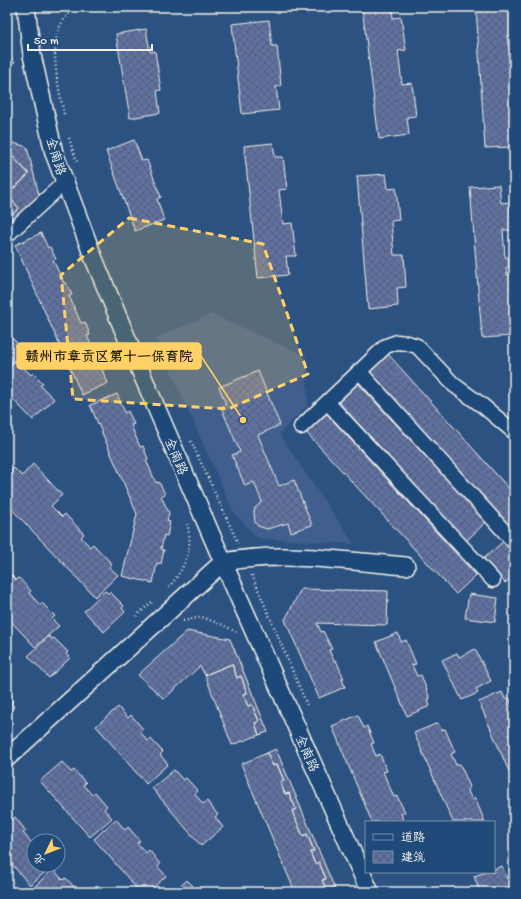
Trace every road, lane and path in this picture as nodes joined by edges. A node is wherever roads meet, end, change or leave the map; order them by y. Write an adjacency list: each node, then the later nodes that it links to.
1 (26, 7): 6 (street, 全南路)
2 (80, 7): 3 (path)
3 (65, 118)
4 (67, 132): 5 (path)
5 (79, 169)
6 (65, 182): 7 (street); 15 (street, 全南路)
7 (7, 235)
8 (359, 371): 9 (street); 11 (street); 13 (street)
9 (327, 402): 10 (street); 17 (street)
10 (301, 427)
11 (514, 432)
12 (188, 436): 14 (path)
13 (514, 542)
14 (245, 558): 15 (street); 16 (street); 20 (path)
15 (223, 562): 21 (street); 23 (street, 全南路)
16 (406, 566)
17 (493, 580)
18 (178, 625): 19 (path)
19 (237, 633)
20 (308, 709)
21 (13, 763): 22 (path)
22 (7, 779)
23 (370, 892)

